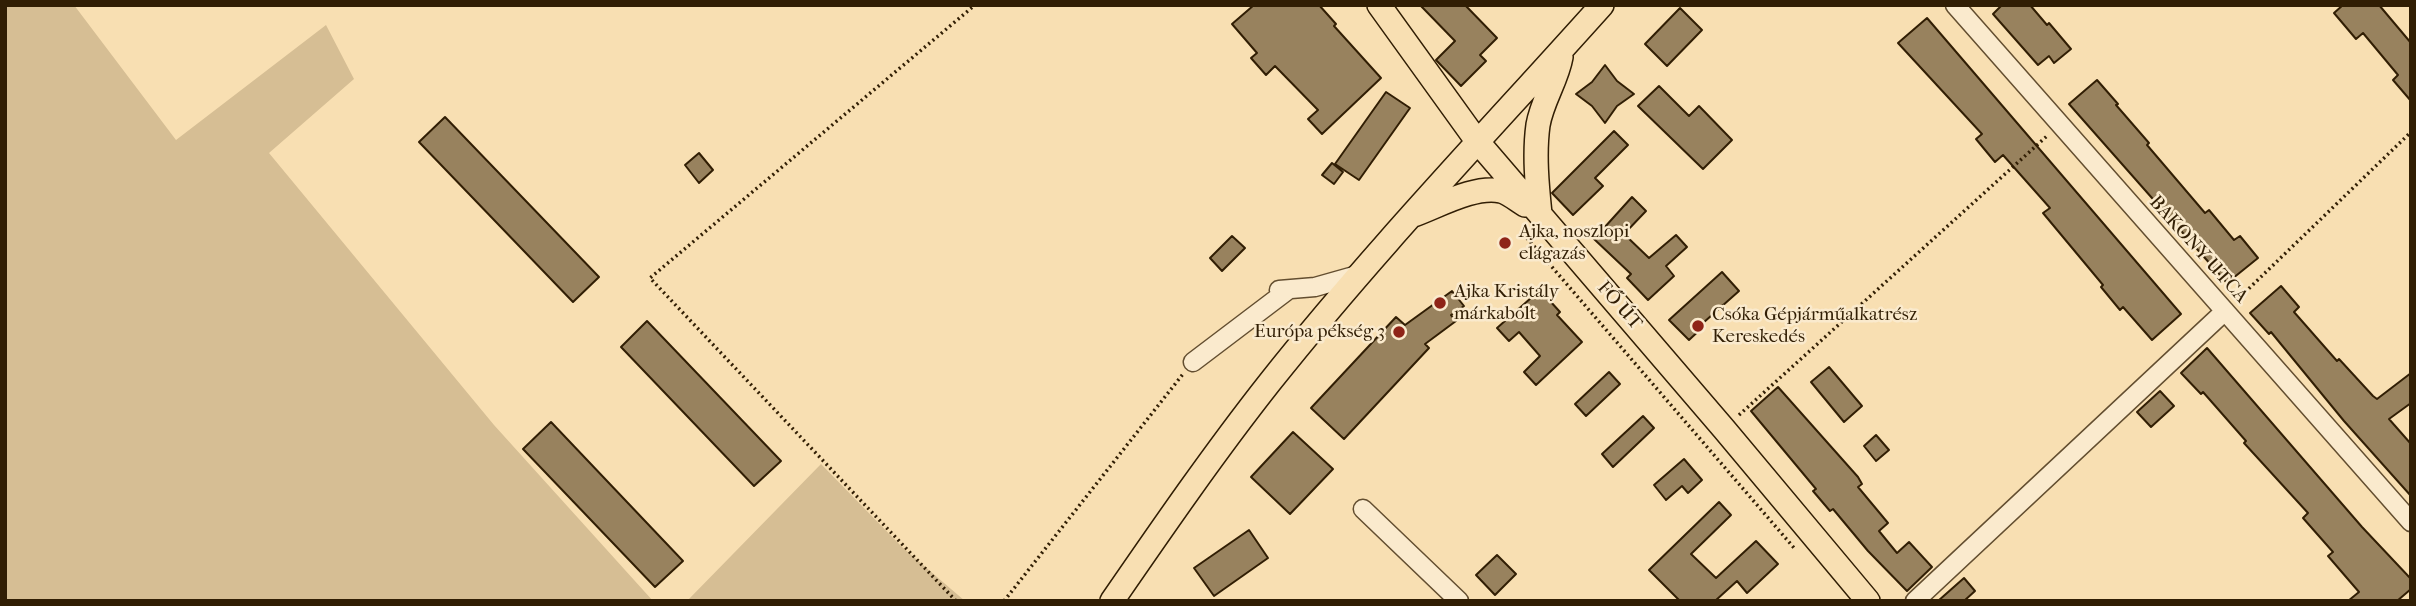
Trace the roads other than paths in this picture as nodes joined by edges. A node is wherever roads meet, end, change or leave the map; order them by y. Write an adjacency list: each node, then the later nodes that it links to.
1 (1379, 5): 5 (main road, FŐ ÚT)
2 (1602, 5): 4 (main road)
3 (1955, 5): 9 (street, BAKONY UTCA)
4 (1562, 51): 5 (main road); 7 (main road)
5 (1477, 141): 6 (main road); 7 (main road, FŐ ÚT)
6 (1411, 216): 7 (main road); 8 (main road)
7 (1544, 218): 15 (main road, FŐ ÚT)
8 (1361, 274): 10 (street); 13 (main road)
9 (2225, 311): 12 (street, BAKONY UTCA); 16 (street)
10 (1193, 362)
11 (1363, 509): 14 (street)
12 (2411, 522)
13 (1112, 601)
14 (1459, 601)
15 (1868, 601)
16 (1915, 601)

